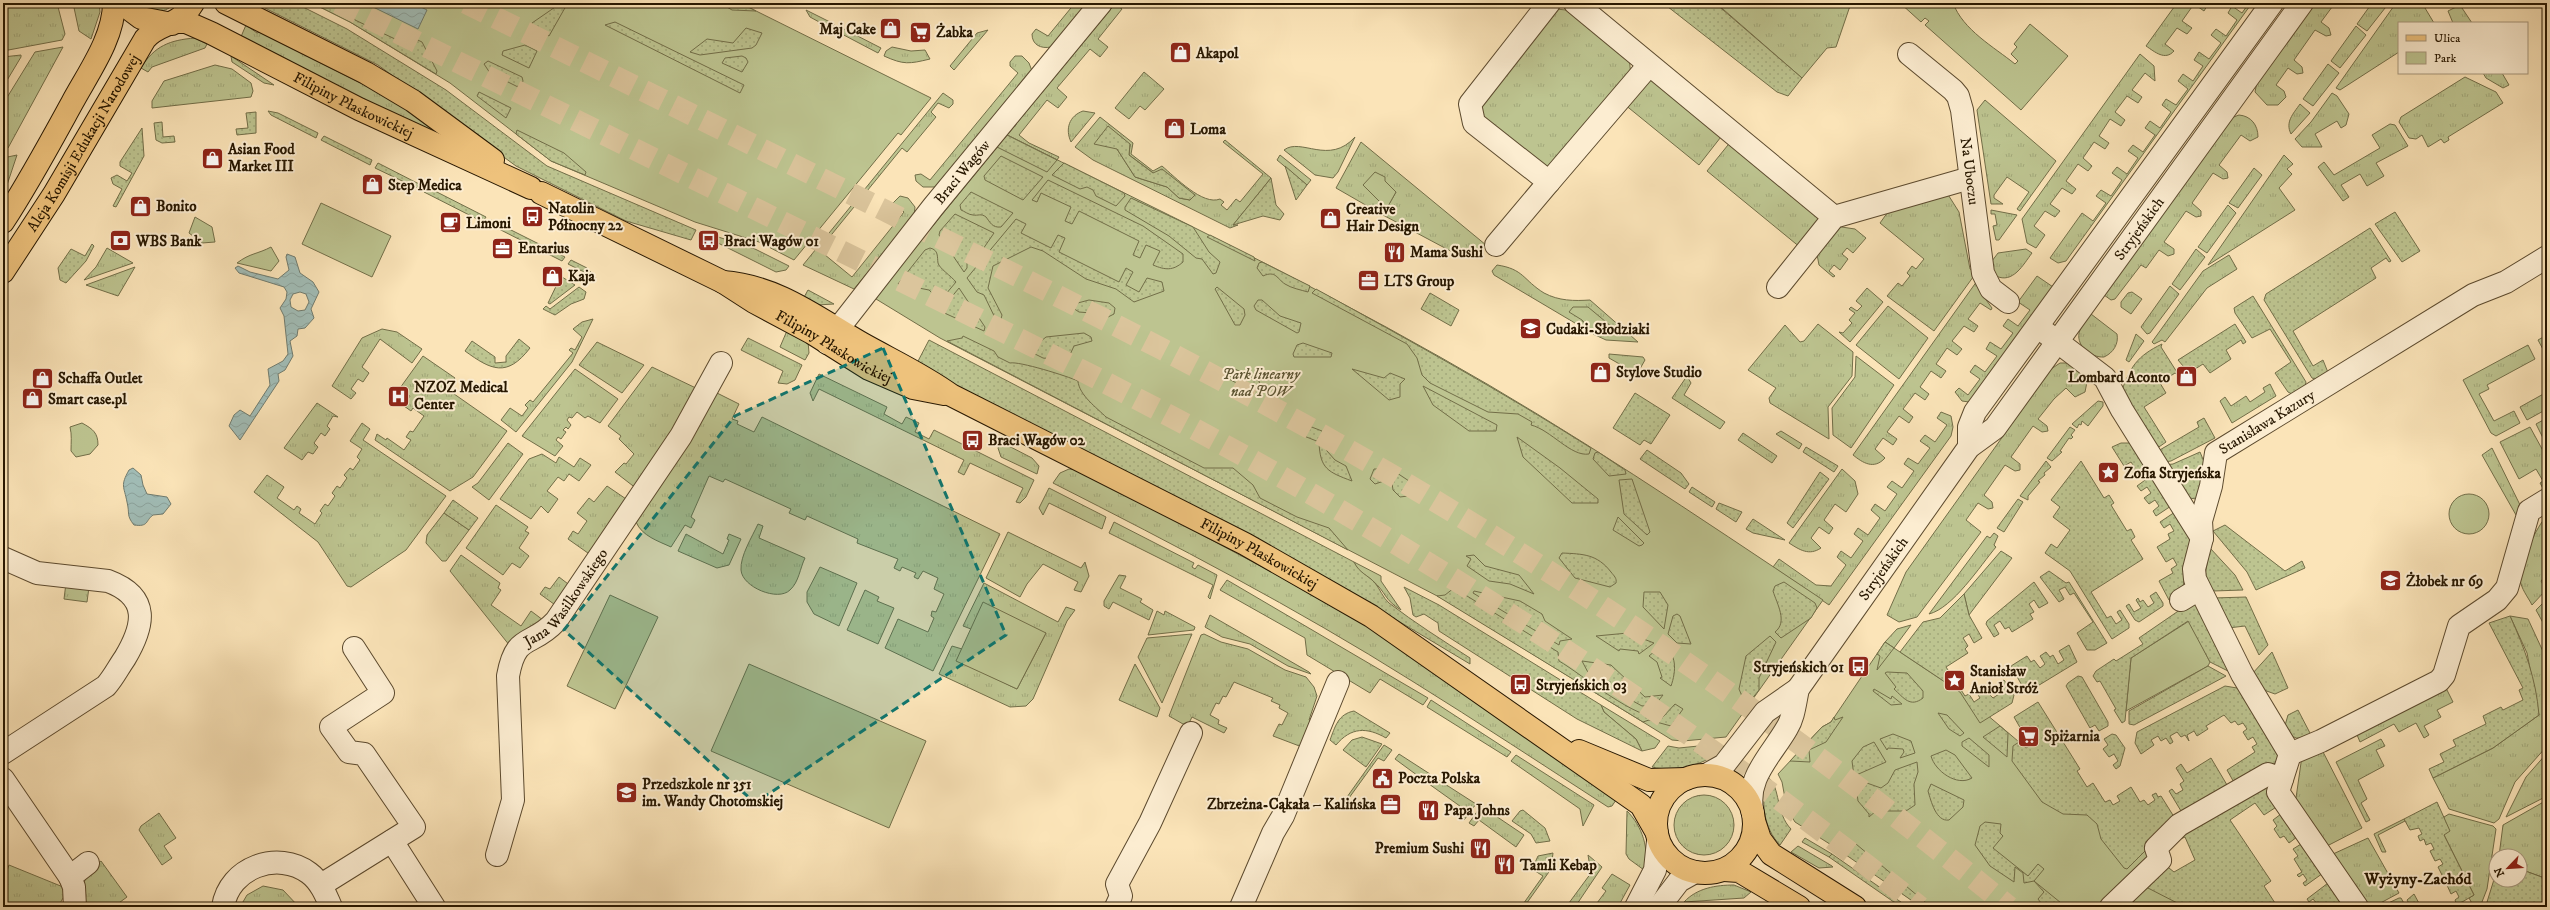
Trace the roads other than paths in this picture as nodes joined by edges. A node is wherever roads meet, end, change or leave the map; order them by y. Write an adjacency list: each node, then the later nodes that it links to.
1 (114, 3): 17 (main road, Aleja Komisji Edukacji Narodowej)
2 (121, 3): 10 (main road, Filipiny Płaskowickiej)
3 (193, 3): 10 (main road)
4 (226, 3): 15 (main road, Filipiny Płaskowickiej)
5 (1101, 3): 24 (street, Braci Wagów)
6 (1549, 3): 14 (street)
7 (1574, 3): 12 (street)
8 (2272, 3): 23 (street, Stryjeńskich)
9 (2302, 3): 25 (street, Stryjeńskich)
10 (174, 23): 15 (main road, Filipiny Płaskowickiej); 20 (main road, Aleja Komisji Edukacji Narodowej)
11 (1909, 54): 13 (street, Na Uboczu)
12 (1649, 65): 14 (street); 16 (street)
13 (1970, 178): 16 (street); 22 (street, Na Uboczu)
14 (1548, 182): 18 (street)
15 (536, 190): 24 (main road, Filipiny Płaskowickiej)
16 (1834, 217): 21 (street)
17 (3, 222)
18 (1496, 245)
19 (2547, 257): 29 (street, Stanisława Kazury)
20 (3, 272)
21 (1778, 287)
22 (2008, 302)
23 (2037, 327): 25 (street); 27 (street, Stryjeńskich)
24 (833, 336): 35 (main road, Filipiny Płaskowickiej)
25 (2058, 341): 27 (street, Stryjeńskich); 29 (street)
26 (721, 364): 44 (street, Jana Wasilkowskiego)
27 (1969, 447): 33 (street, Stryjeńskich)
28 (2547, 500): 37 (street)
29 (2202, 538): 37 (street, Stanisława Kazury)
30 (3, 558): 36 (street)
31 (354, 648): 43 (street)
32 (1338, 682): 55 (street)
33 (1798, 690): 38 (street, Stryjeńskich); 41 (street, Stryjeńskich)
34 (1191, 733): 54 (street)
35 (1550, 740): 38 (main road, Filipiny Płaskowickiej); 42 (main road, Filipiny Płaskowickiej)
36 (3, 753)
37 (2290, 754): 40 (street)
38 (1696, 777): 41 (main road); 42 (main road)
39 (3, 779): 48 (street)
40 (2282, 779): 60 (street); 61 (street)
41 (1753, 817): 46 (main road); 59 (main road)
42 (1658, 837): 47 (main road); 56 (street)
43 (392, 841): 49 (street); 53 (street)
44 (497, 854)
45 (88, 863): 48 (street)
46 (1724, 870): 47 (main road); 58 (main road)
47 (1694, 872): 57 (street)
48 (70, 877): 50 (street)
49 (321, 885): 51 (street); 52 (street)
50 (75, 907)
51 (223, 907)
52 (331, 907)
53 (434, 907)
54 (1116, 907)
55 (1241, 907)
56 (1636, 907)
57 (1659, 907)
58 (1798, 907)
59 (1855, 907)
60 (2111, 907)
61 (2356, 907)

